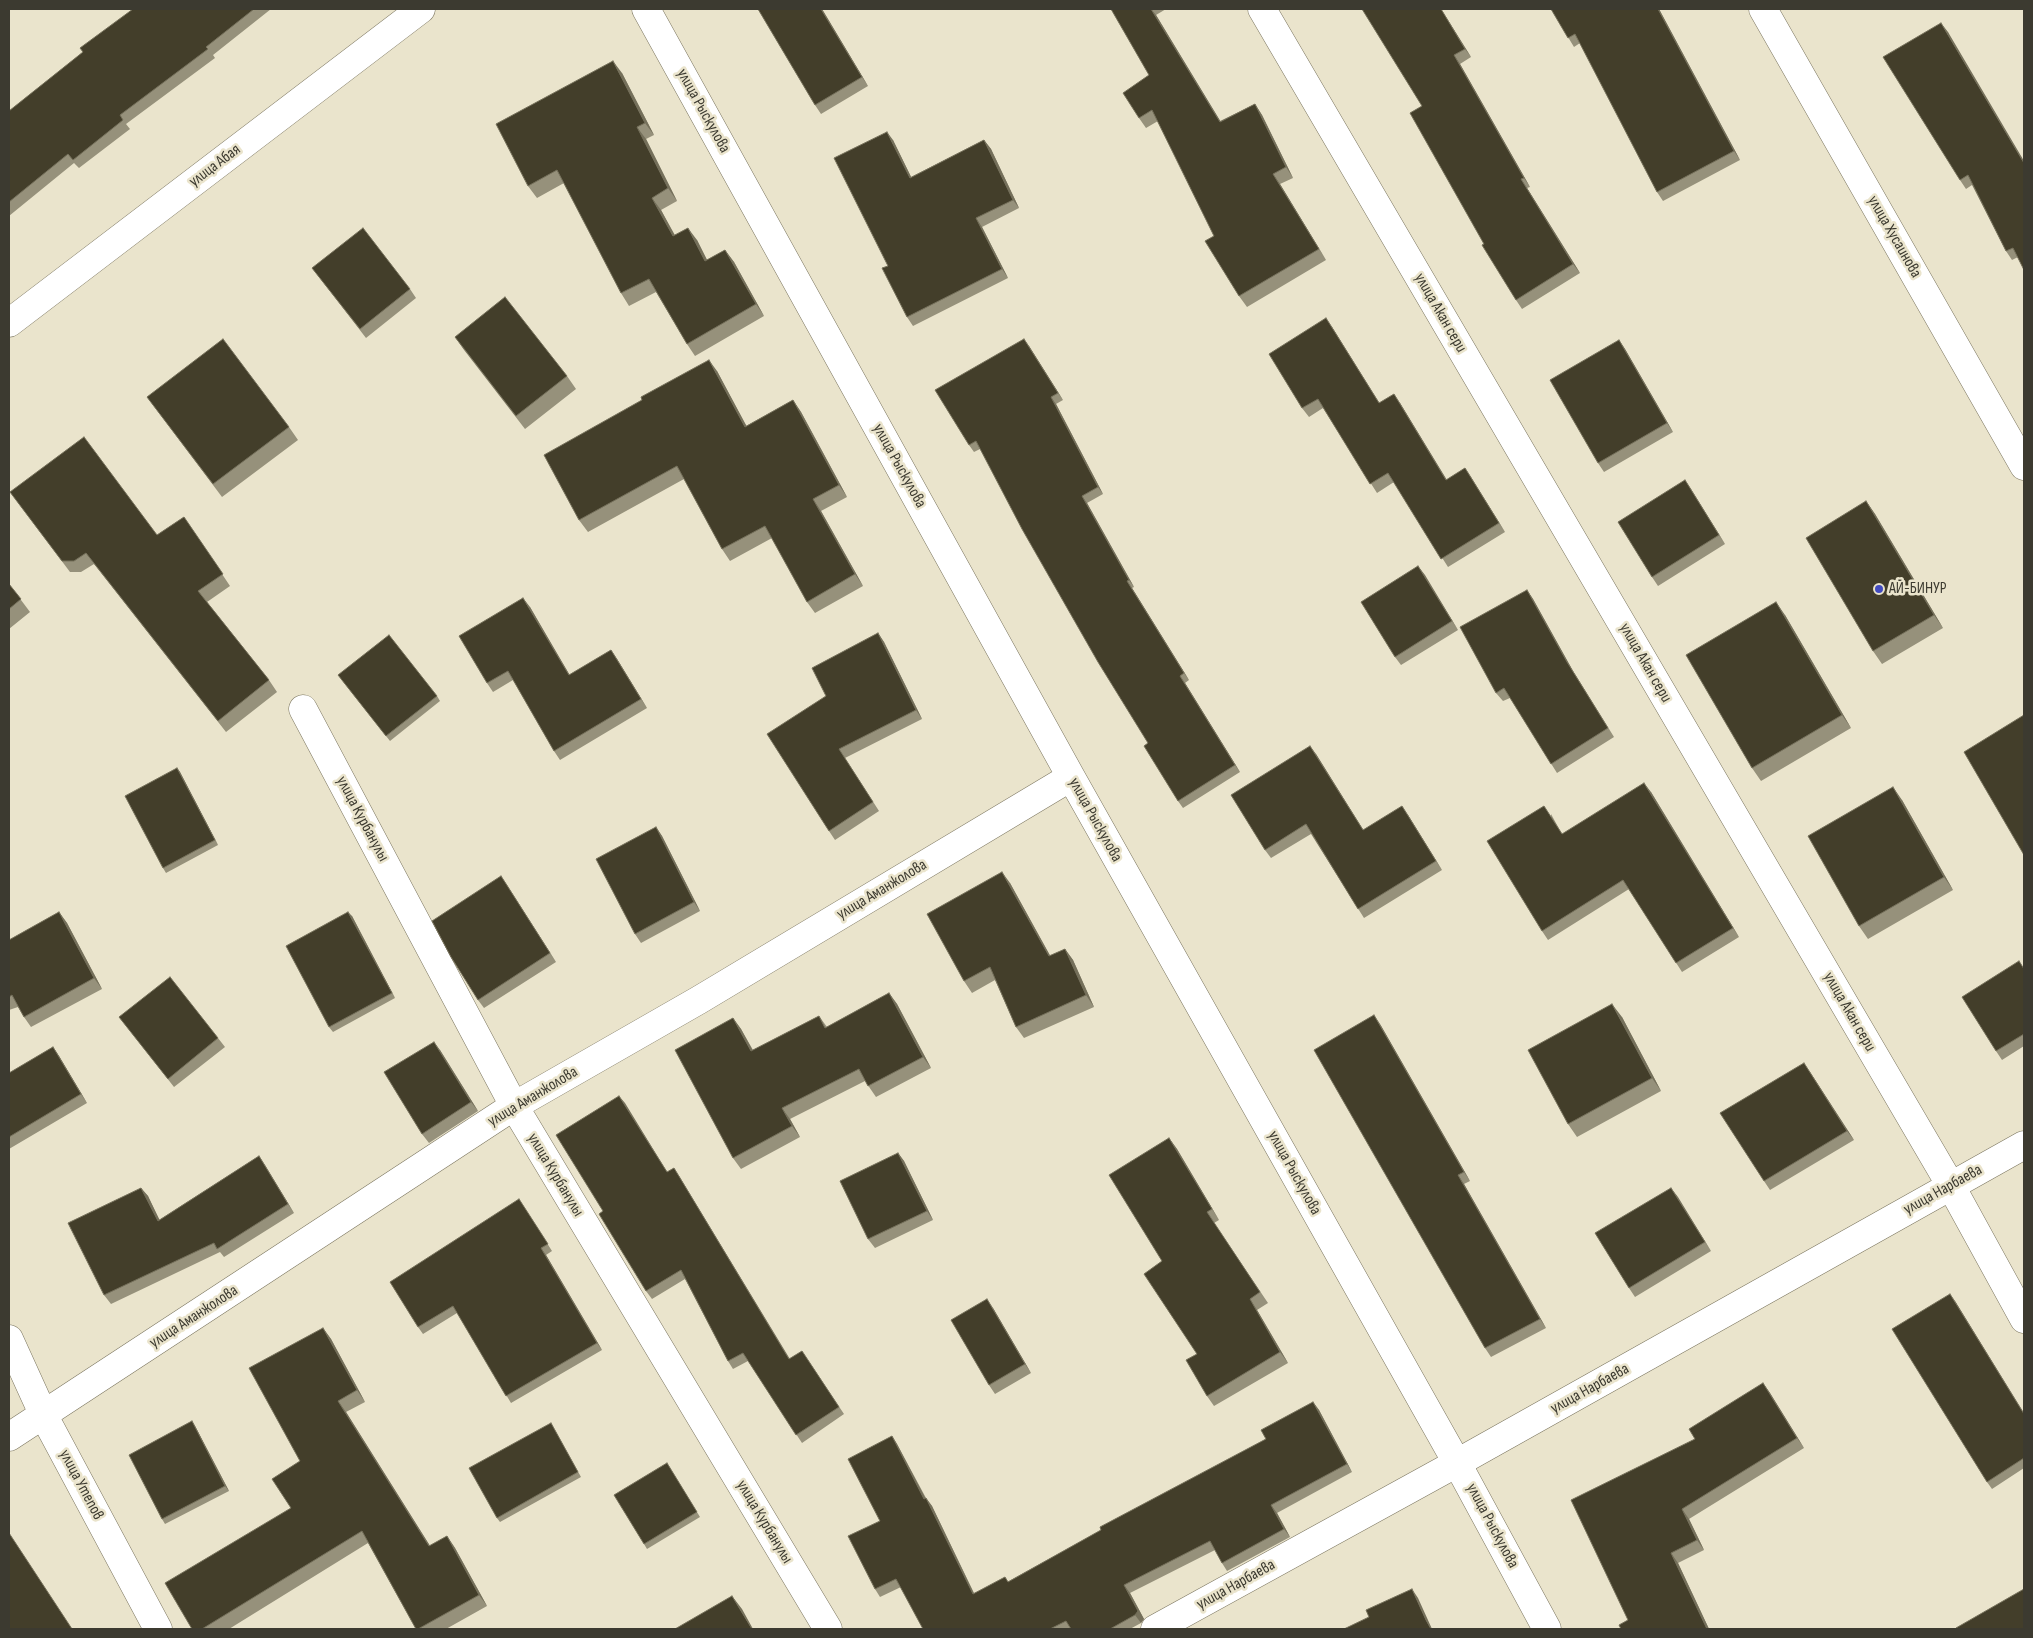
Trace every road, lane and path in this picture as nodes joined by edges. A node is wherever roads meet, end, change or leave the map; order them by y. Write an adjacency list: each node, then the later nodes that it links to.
1 (421, 9): 5 (street, улица Абая)
2 (646, 9): 8 (street, улица Рыскулова)
3 (1262, 9): 11 (street, улица Акан сери)
4 (1763, 9): 6 (street, улица Хусаинова)
5 (9, 322)
6 (2024, 466)
7 (303, 709): 9 (street, улица Курбанулы)
8 (1071, 777): 9 (street, улица Аманжолова); 16 (street, улица Рыскулова)
9 (514, 1106): 14 (street, улица Аманжолова); 18 (street, улица Курбанулы)
10 (2024, 1145): 11 (street, улица Нарбаева)
11 (1951, 1186): 12 (street, улица Акан сери); 16 (street, улица Нарбаева)
12 (2024, 1319)
13 (9, 1339): 14 (street, улица Утепов)
14 (44, 1416): 15 (street, улица Аманжолова); 17 (street, улица Утепов)
15 (9, 1437)
16 (1457, 1463): 19 (street, улица Нарбаева); 20 (street, улица Рыскулова)
17 (158, 1629)
18 (828, 1629)
19 (1155, 1629)
20 (1547, 1629)

